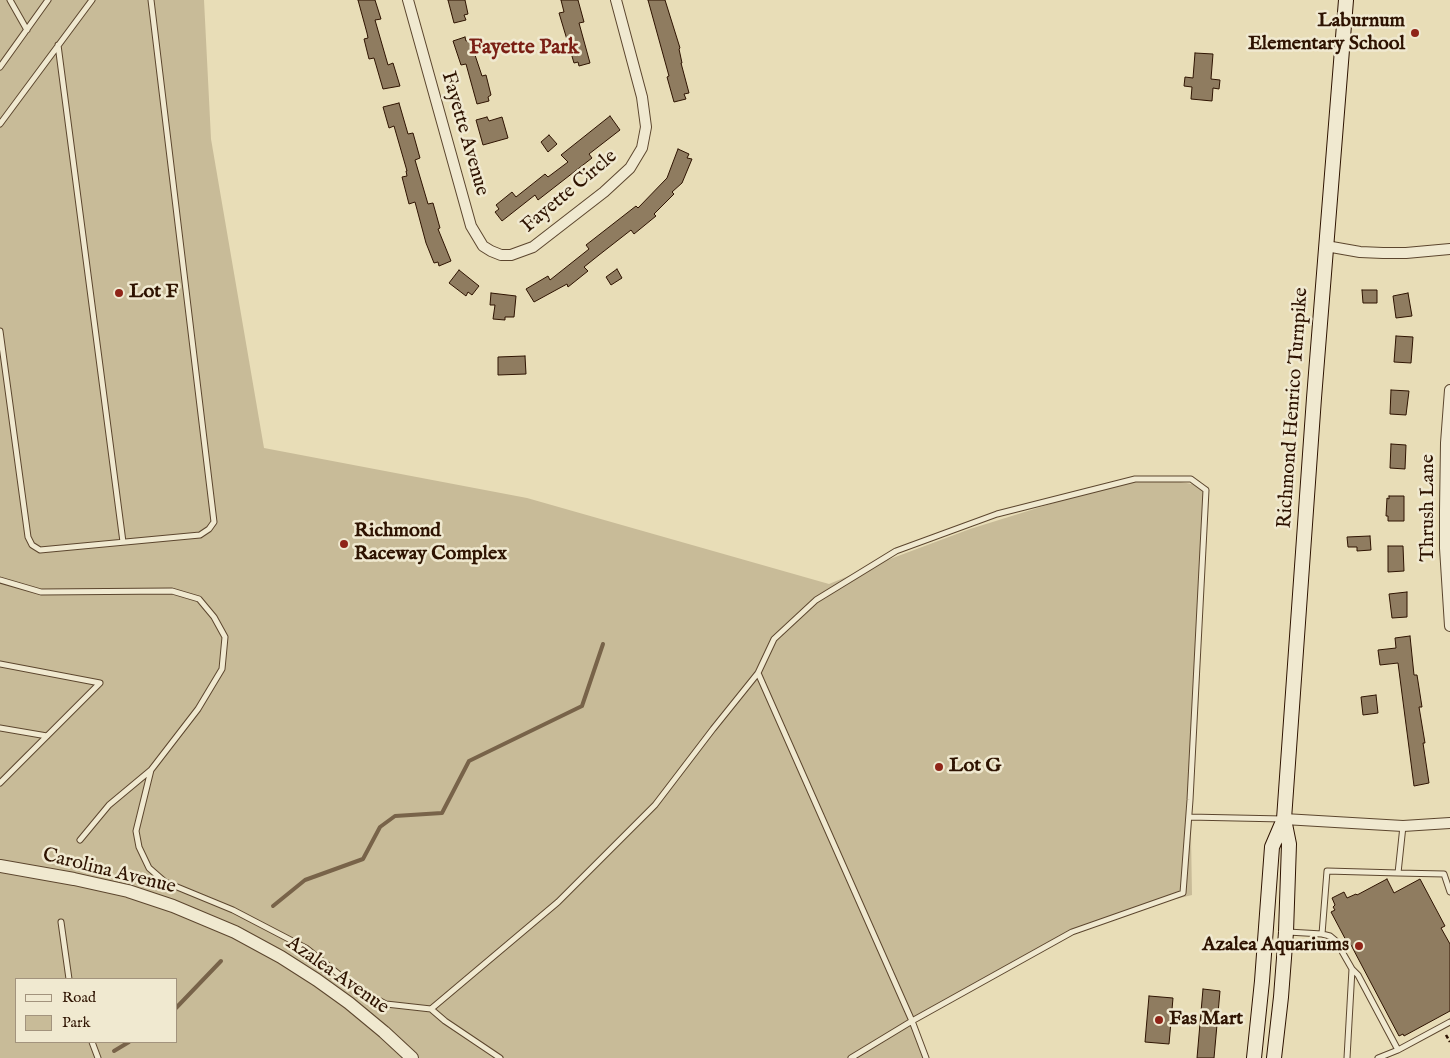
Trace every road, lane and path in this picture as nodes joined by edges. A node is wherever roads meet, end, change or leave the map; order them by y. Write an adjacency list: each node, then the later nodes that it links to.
1 (10, 0): 8 (lane)
2 (48, 0): 8 (lane)
3 (92, 0): 9 (lane)
4 (151, 0): 17 (lane)
5 (408, 0): 14 (street, Fayette Avenue)
6 (616, 0): 14 (street, Fayette Circle)
7 (1346, 0): 12 (main road, Richmond Henrico Turnpike)
8 (27, 30): 10 (lane)
9 (58, 45): 11 (lane); 17 (lane)
10 (0, 68)
11 (0, 124)
12 (1326, 246): 13 (street); 27 (main road, Richmond Henrico Turnpike)
13 (1450, 249)
14 (511, 255)
15 (0, 331): 17 (lane)
16 (1450, 390): 19 (street, Thrush Lane)
17 (123, 542)
18 (0, 580): 24 (lane)
19 (1450, 626)
20 (0, 664): 23 (lane)
21 (758, 674): 26 (lane); 40 (lane); 41 (lane)
22 (0, 728): 23 (lane)
23 (47, 736): 25 (lane)
24 (151, 770): 30 (lane); 40 (lane)
25 (0, 783)
26 (1189, 817): 27 (lane); 41 (lane)
27 (1284, 819): 29 (street); 36 (main road, Richmond Henrico Turnpike); 52 (main road, Richmond Henrico Turnpike)
28 (1450, 822): 29 (street)
29 (1403, 826): 32 (lane)
30 (80, 840)
31 (0, 866): 35 (street, Carolina Avenue)
32 (1398, 873): 33 (lane); 37 (lane)
33 (1450, 892)
34 (61, 922): 39 (lane)
35 (235, 932): 48 (street, Azalea Avenue)
36 (1286, 932): 37 (lane); 53 (main road, Richmond Henrico Turnpike)
37 (1322, 934): 38 (lane)
38 (1352, 969): 46 (lane); 54 (lane)
39 (69, 978)
40 (431, 1009): 49 (lane)
41 (912, 1021): 50 (lane); 51 (lane)
42 (1450, 1022): 46 (lane)
43 (1446, 1035): 44 (path)
44 (1450, 1042)
45 (92, 1043): 47 (lane)
46 (1398, 1050): 55 (lane)
47 (98, 1058)
48 (412, 1058)
49 (500, 1058)
50 (850, 1058)
51 (926, 1058)
52 (1254, 1058)
53 (1274, 1058)
54 (1347, 1058)
55 (1378, 1058)

